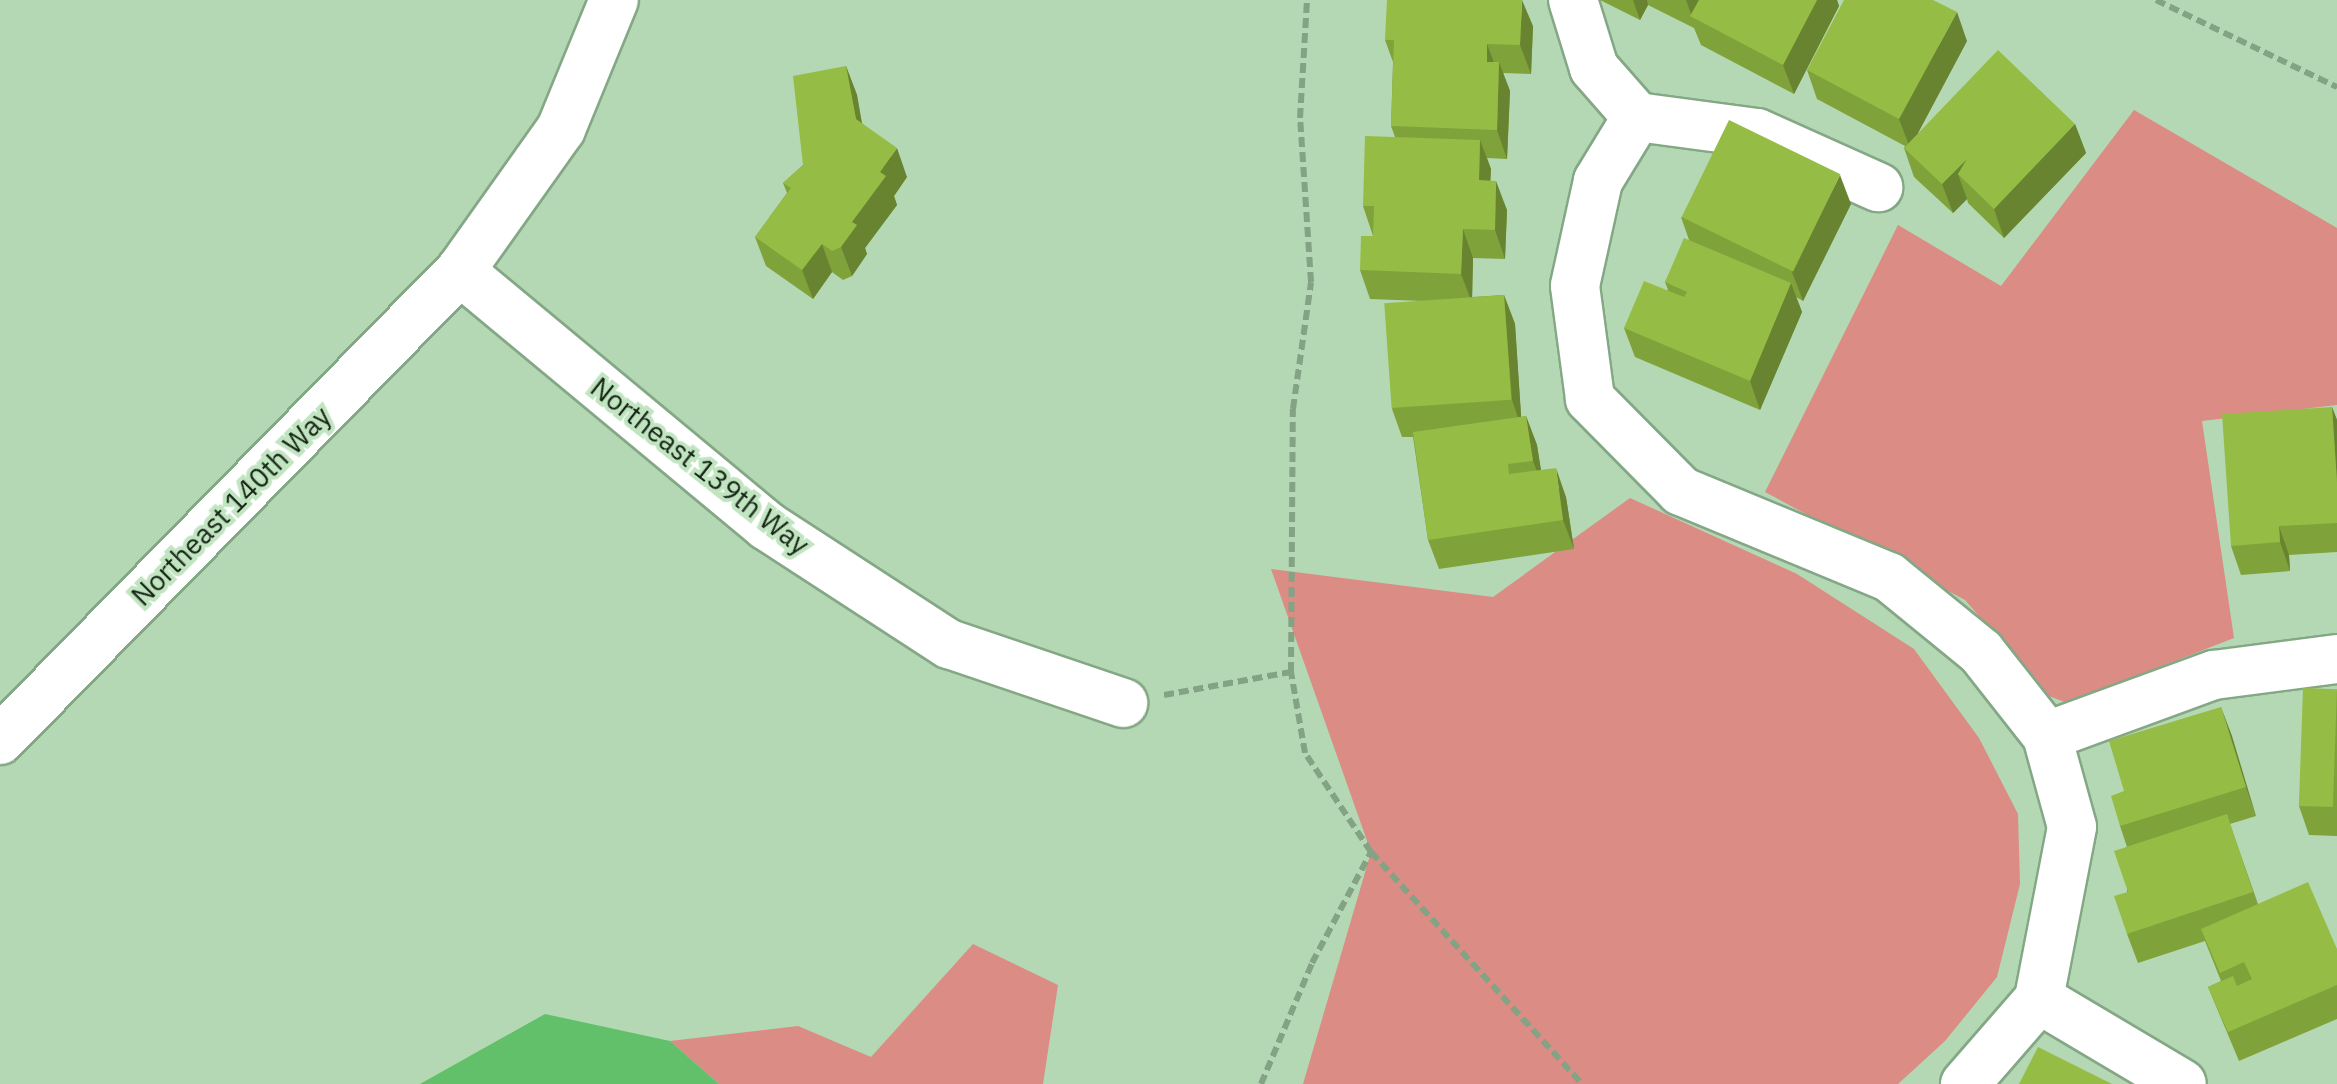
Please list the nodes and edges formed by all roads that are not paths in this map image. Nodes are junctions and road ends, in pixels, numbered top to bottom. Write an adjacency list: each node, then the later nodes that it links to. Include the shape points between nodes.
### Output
1 (614, 0): 5 (street, Northeast 140th Way, via 561,129)
2 (1573, 0): 3 (street, via 1594,68)
3 (1637, 117): 4 (street, via 1757,133); 8 (street, via 1598,181 1574,286 1590,400 1681,491 1889,577 1981,652)
4 (1878, 187)
5 (460, 271): 7 (street, Northeast 139th Way, via 767,526 949,644); 9 (street, Northeast 140th Way)
6 (2337, 659): 8 (street, via 2214,675)
7 (1123, 703)
8 (2047, 736): 10 (street, via 2072,827)
9 (0, 740)
10 (2039, 1000): 11 (street); 12 (street)
11 (1965, 1084)
12 (2182, 1084)

